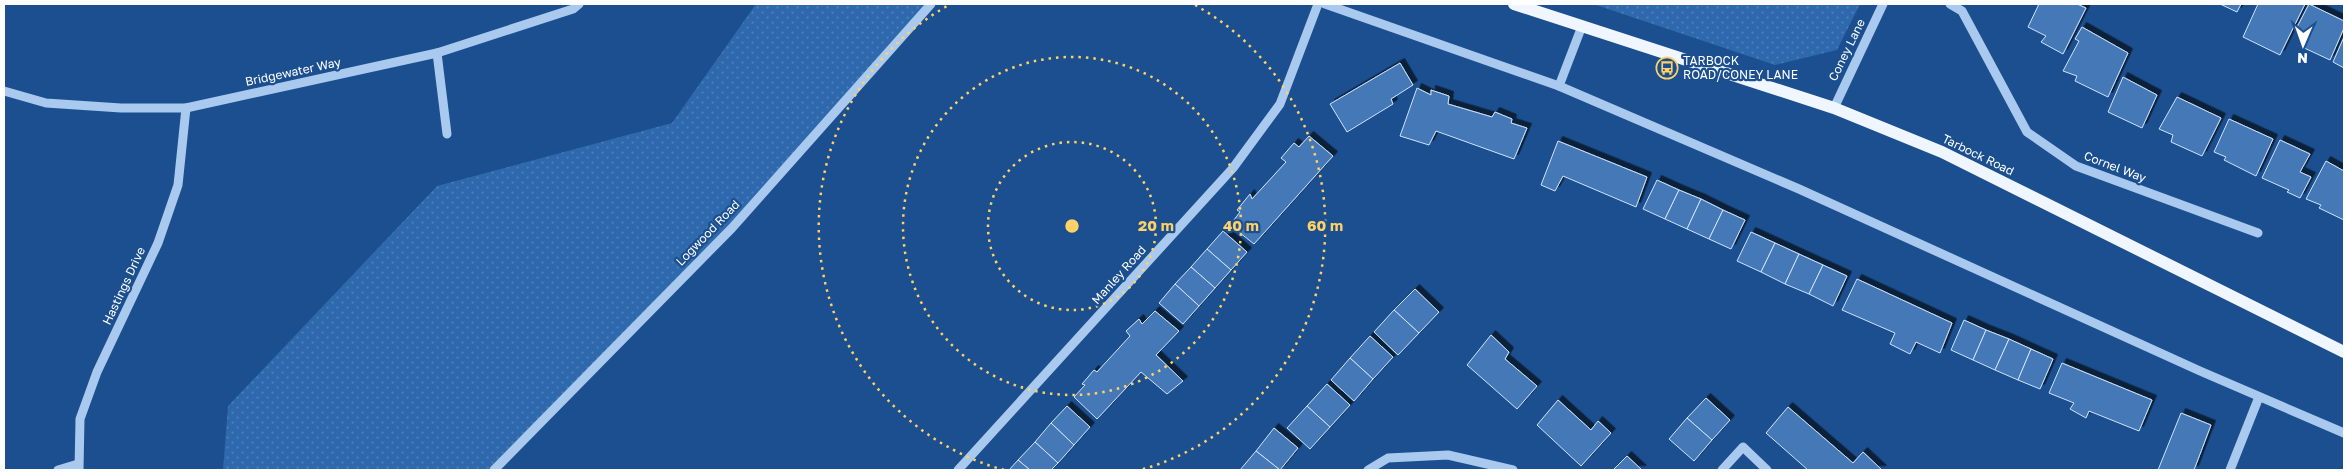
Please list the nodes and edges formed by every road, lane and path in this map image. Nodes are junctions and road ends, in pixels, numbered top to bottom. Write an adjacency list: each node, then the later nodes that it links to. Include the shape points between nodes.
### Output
1 (579, 4): 9 (street, Bridgewater Way, via 573,9)
2 (931, 4): 21 (street, Logwood Road, via 732,228)
3 (1318, 4): 22 (street, Manley Road, via 1280,104 1233,168)
4 (1324, 4): 10 (street)
5 (1514, 4): 8 (main road, Tarbock Road)
6 (1884, 4): 13 (street, Coney Lane)
7 (1950, 4): 15 (street, Cornel Way, via 1962,11 2027,132 2076,166)
8 (1582, 26): 10 (street); 13 (main road, Tarbock Road)
9 (437, 53): 12 (street, Bridgewater Way); 14 (street)
10 (1560, 86): 17 (street, via 1799,189)
11 (4, 90): 12 (street, Bridgewater Way, via 46,103)
12 (186, 108): 19 (street, Hastings Drive, via 178,185 158,243 98,372 80,419)
13 (1834, 108): 16 (main road, Tarbock Road, via 1942,152)
14 (447, 134)
15 (2258, 233)
16 (2344, 352)
17 (2259, 397): 18 (street); 27 (street)
18 (2344, 433)
19 (79, 467): 20 (street)
20 (58, 470)
21 (494, 470)
22 (958, 470)
23 (1368, 470): 24 (street, via 1388,458 1448,455)
24 (1513, 470)
25 (1722, 470): 26 (street, via 1743,447)
26 (1766, 470)
27 (2230, 470)

